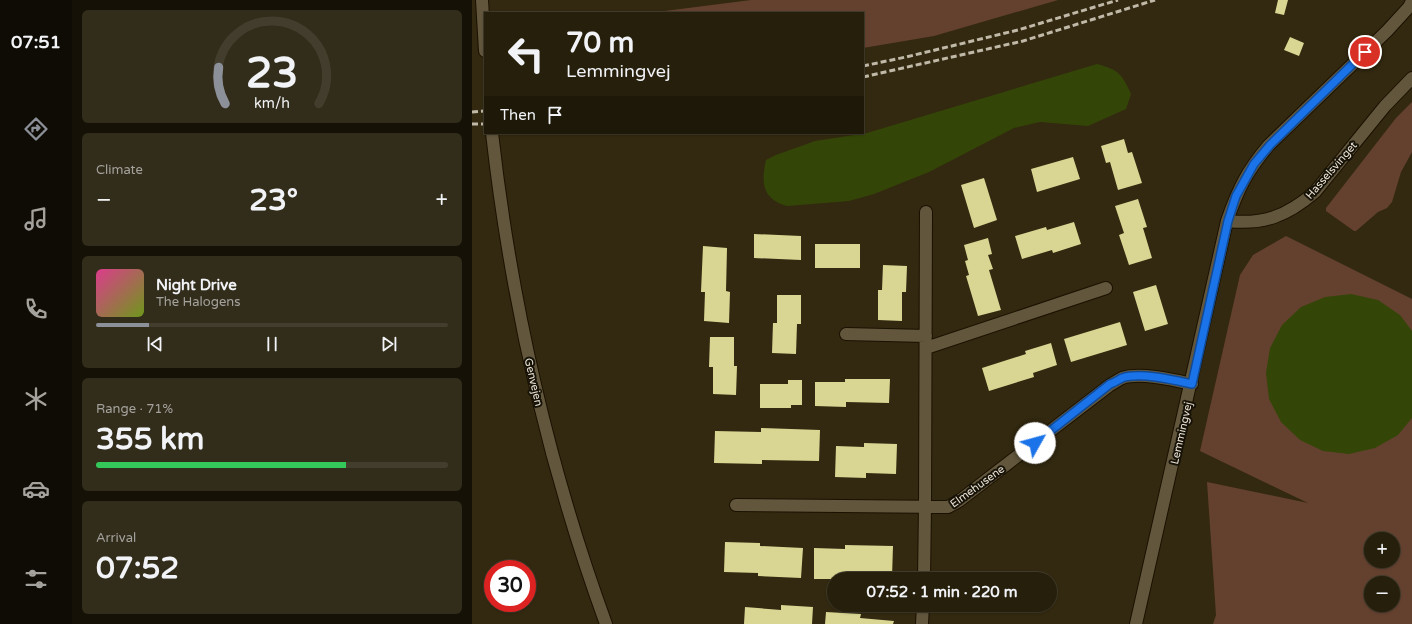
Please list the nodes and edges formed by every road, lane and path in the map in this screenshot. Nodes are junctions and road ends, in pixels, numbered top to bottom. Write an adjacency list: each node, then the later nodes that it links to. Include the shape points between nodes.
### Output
1 (482, 0): 3 (street)
2 (1412, 1): 7 (street, Lemmingvej, via 1387,31 1270,145 1254,164 1236,196)
3 (484, 34)
4 (1412, 78): 7 (street, Hasselsvinget, via 1385,106 1306,200 1270,219 1258,222)
5 (492, 134): 16 (street, Genvejen, via 510,264 536,393 572,522)
6 (926, 212): 10 (street)
7 (1228, 221): 11 (street, Lemmingvej)
8 (1106, 288): 10 (street)
9 (846, 334): 10 (street)
10 (926, 342): 13 (street)
11 (1192, 384): 13 (street, Elmehusene, via 1168,378 1122,378 1110,384 959,501 948,507); 18 (street, Lemmingvej)
12 (736, 505): 13 (street, Elmehusene)
13 (926, 507): 14 (street)
14 (924, 572)
15 (923, 612): 17 (street)
16 (606, 624)
17 (922, 624)
18 (1136, 624)

